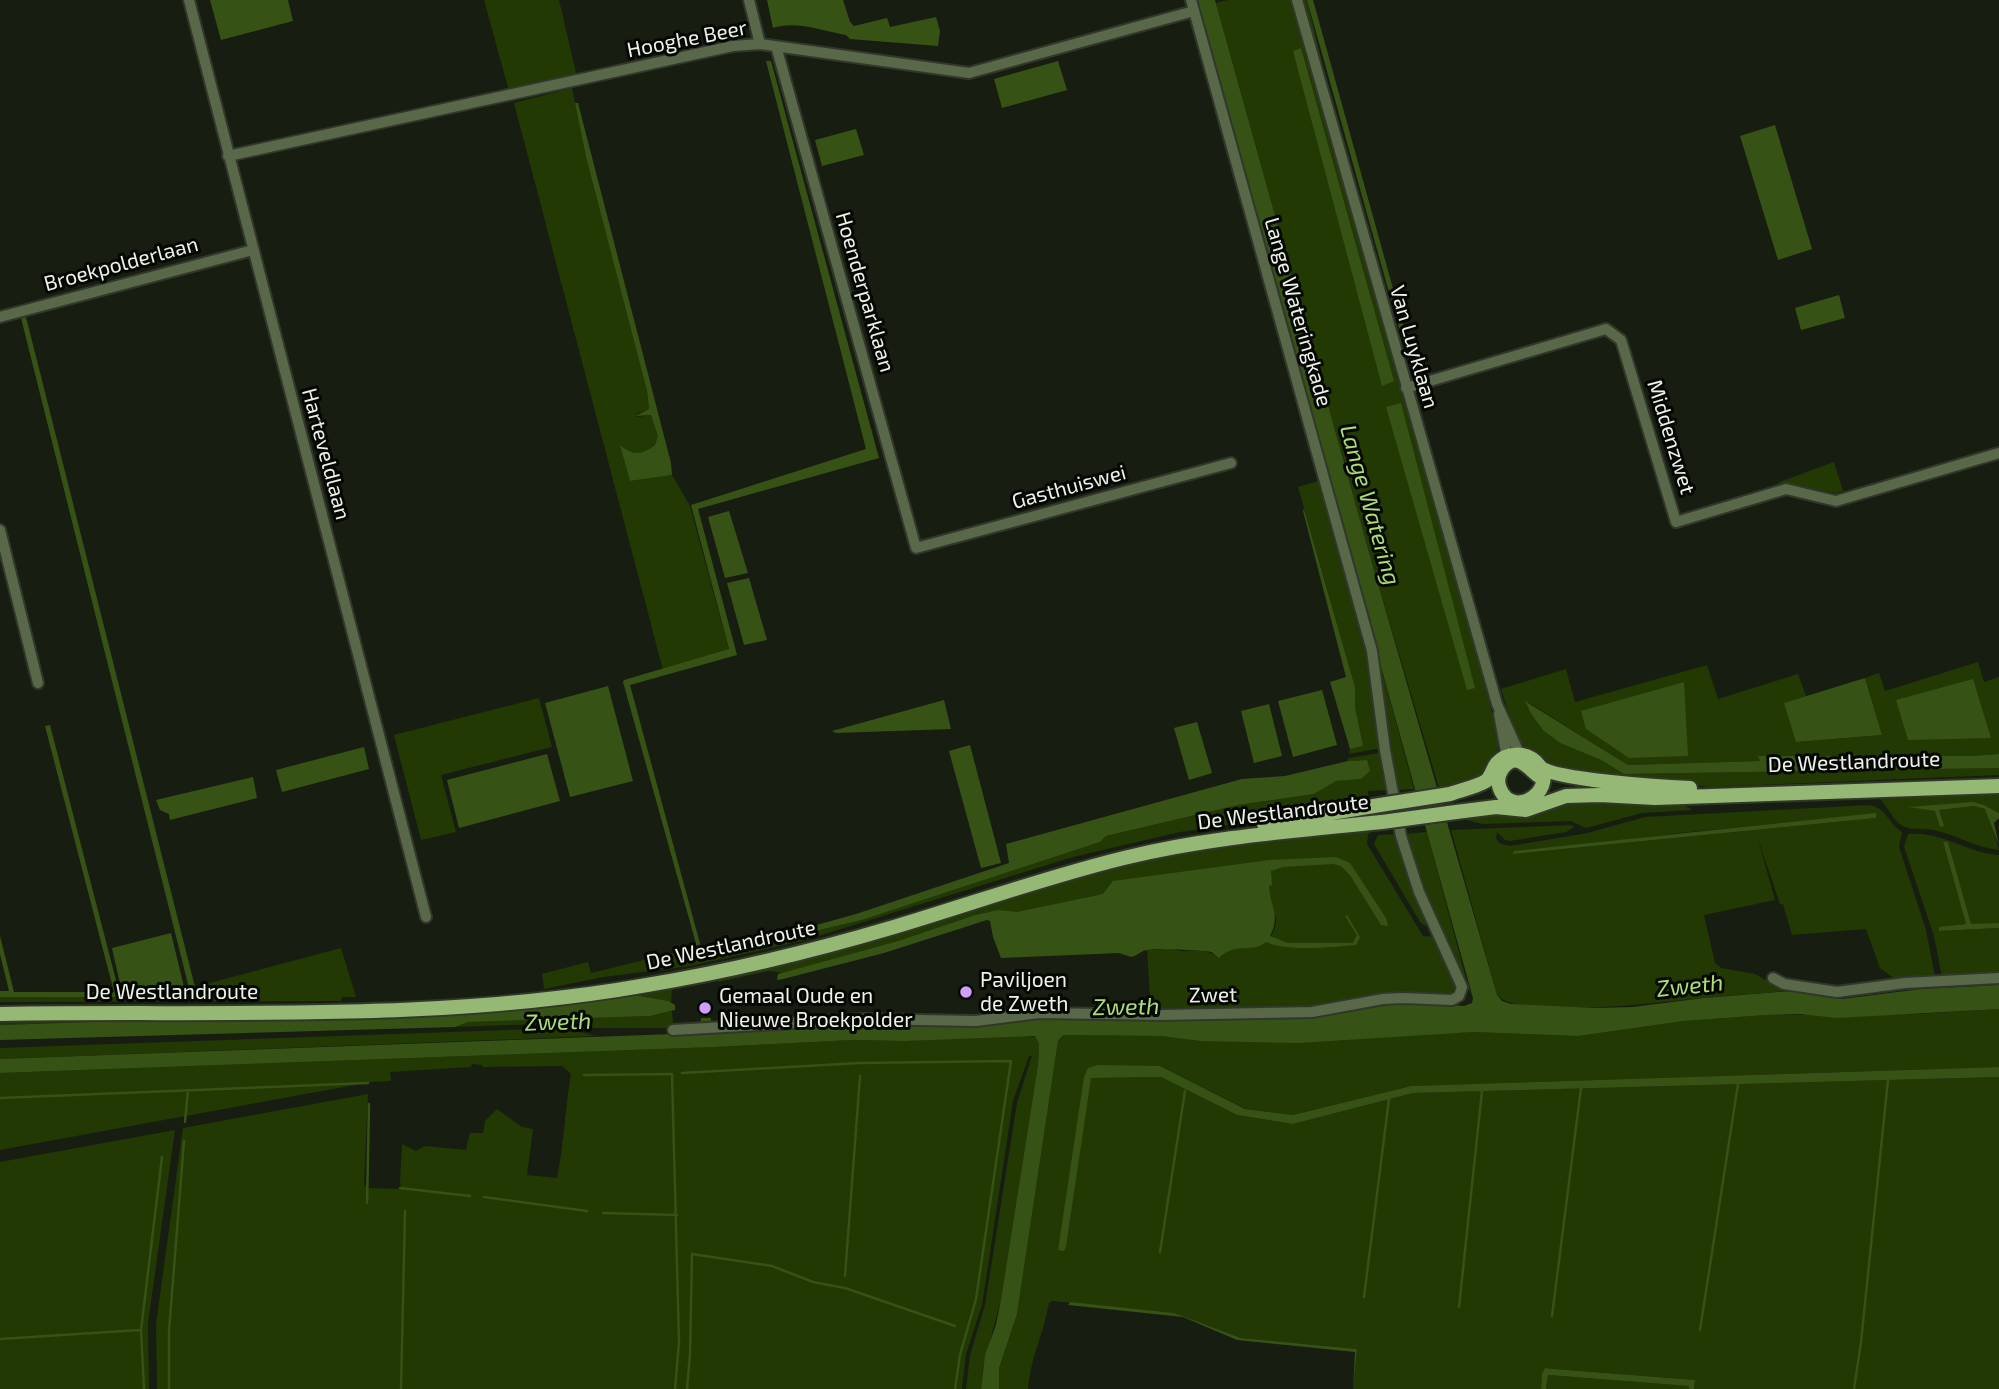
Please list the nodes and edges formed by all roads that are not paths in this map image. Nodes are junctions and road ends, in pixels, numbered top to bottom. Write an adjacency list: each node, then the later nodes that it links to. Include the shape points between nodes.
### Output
1 (189, 0): 7 (street, Harteveldlaan)
2 (749, 0): 5 (street)
3 (1297, 0): 10 (street, Van Luyklaan)
4 (1193, 6): 6 (street, Hooghe Beer, via 969,73); 27 (street, Lange Wateringkade, via 1372,651 1401,836 1419,892 1459,977)
5 (760, 44): 6 (street, Hooghe Beer); 7 (street, Hooghe Beer, via 733,46)
6 (776, 46): 14 (street, Hoenderparklaan)
7 (229, 156): 8 (street, Harteveldlaan)
8 (253, 250): 9 (street, Broekpolderlaan); 24 (street, Harteveldlaan)
9 (0, 317)
10 (1406, 388): 11 (street, Middenzwet, via 1606,329 1621,340 1676,522 1786,489 1836,501); 16 (street, Van Luyklaan)
11 (1999, 453)
12 (1231, 463): 14 (street, Gasthuiswei)
13 (0, 530): 15 (street)
14 (916, 548)
15 (38, 683)
16 (1511, 759): 17 (main road, via 1498,763); 19 (main road, via 1524,763)
17 (1494, 777): 21 (main road); 28 (main road, De Westlandroute, bridge, via 1450,794 1122,850 783,950 591,986 390,1004)
18 (1999, 778): 19 (main road, De Westlandroute, via 1695,788)
19 (1541, 779): 21 (main road, via 1531,800 1520,803); 22 (main road, De Westlandroute, via 1554,788)
20 (1999, 786): 22 (main road, De Westlandroute, via 1656,798)
21 (1504, 795): 23 (main road, De Westlandroute)
22 (1600, 795): 23 (main road, De Westlandroute, via 1566,796 1526,810 1496,807)
23 (1455, 812): 29 (main road, De Westlandroute, bridge, via 1242,836 1150,852 787,956 592,994 391,1012)
24 (426, 917)
25 (1773, 978): 26 (street, via 1784,984 1838,992)
26 (1999, 978)
27 (1459, 996): 30 (street, Zwet, via 1452,1000 1383,999 1312,1012 1039,1013 976,1021 863,1019)
28 (0, 1006)
29 (0, 1014)
30 (673, 1030)

